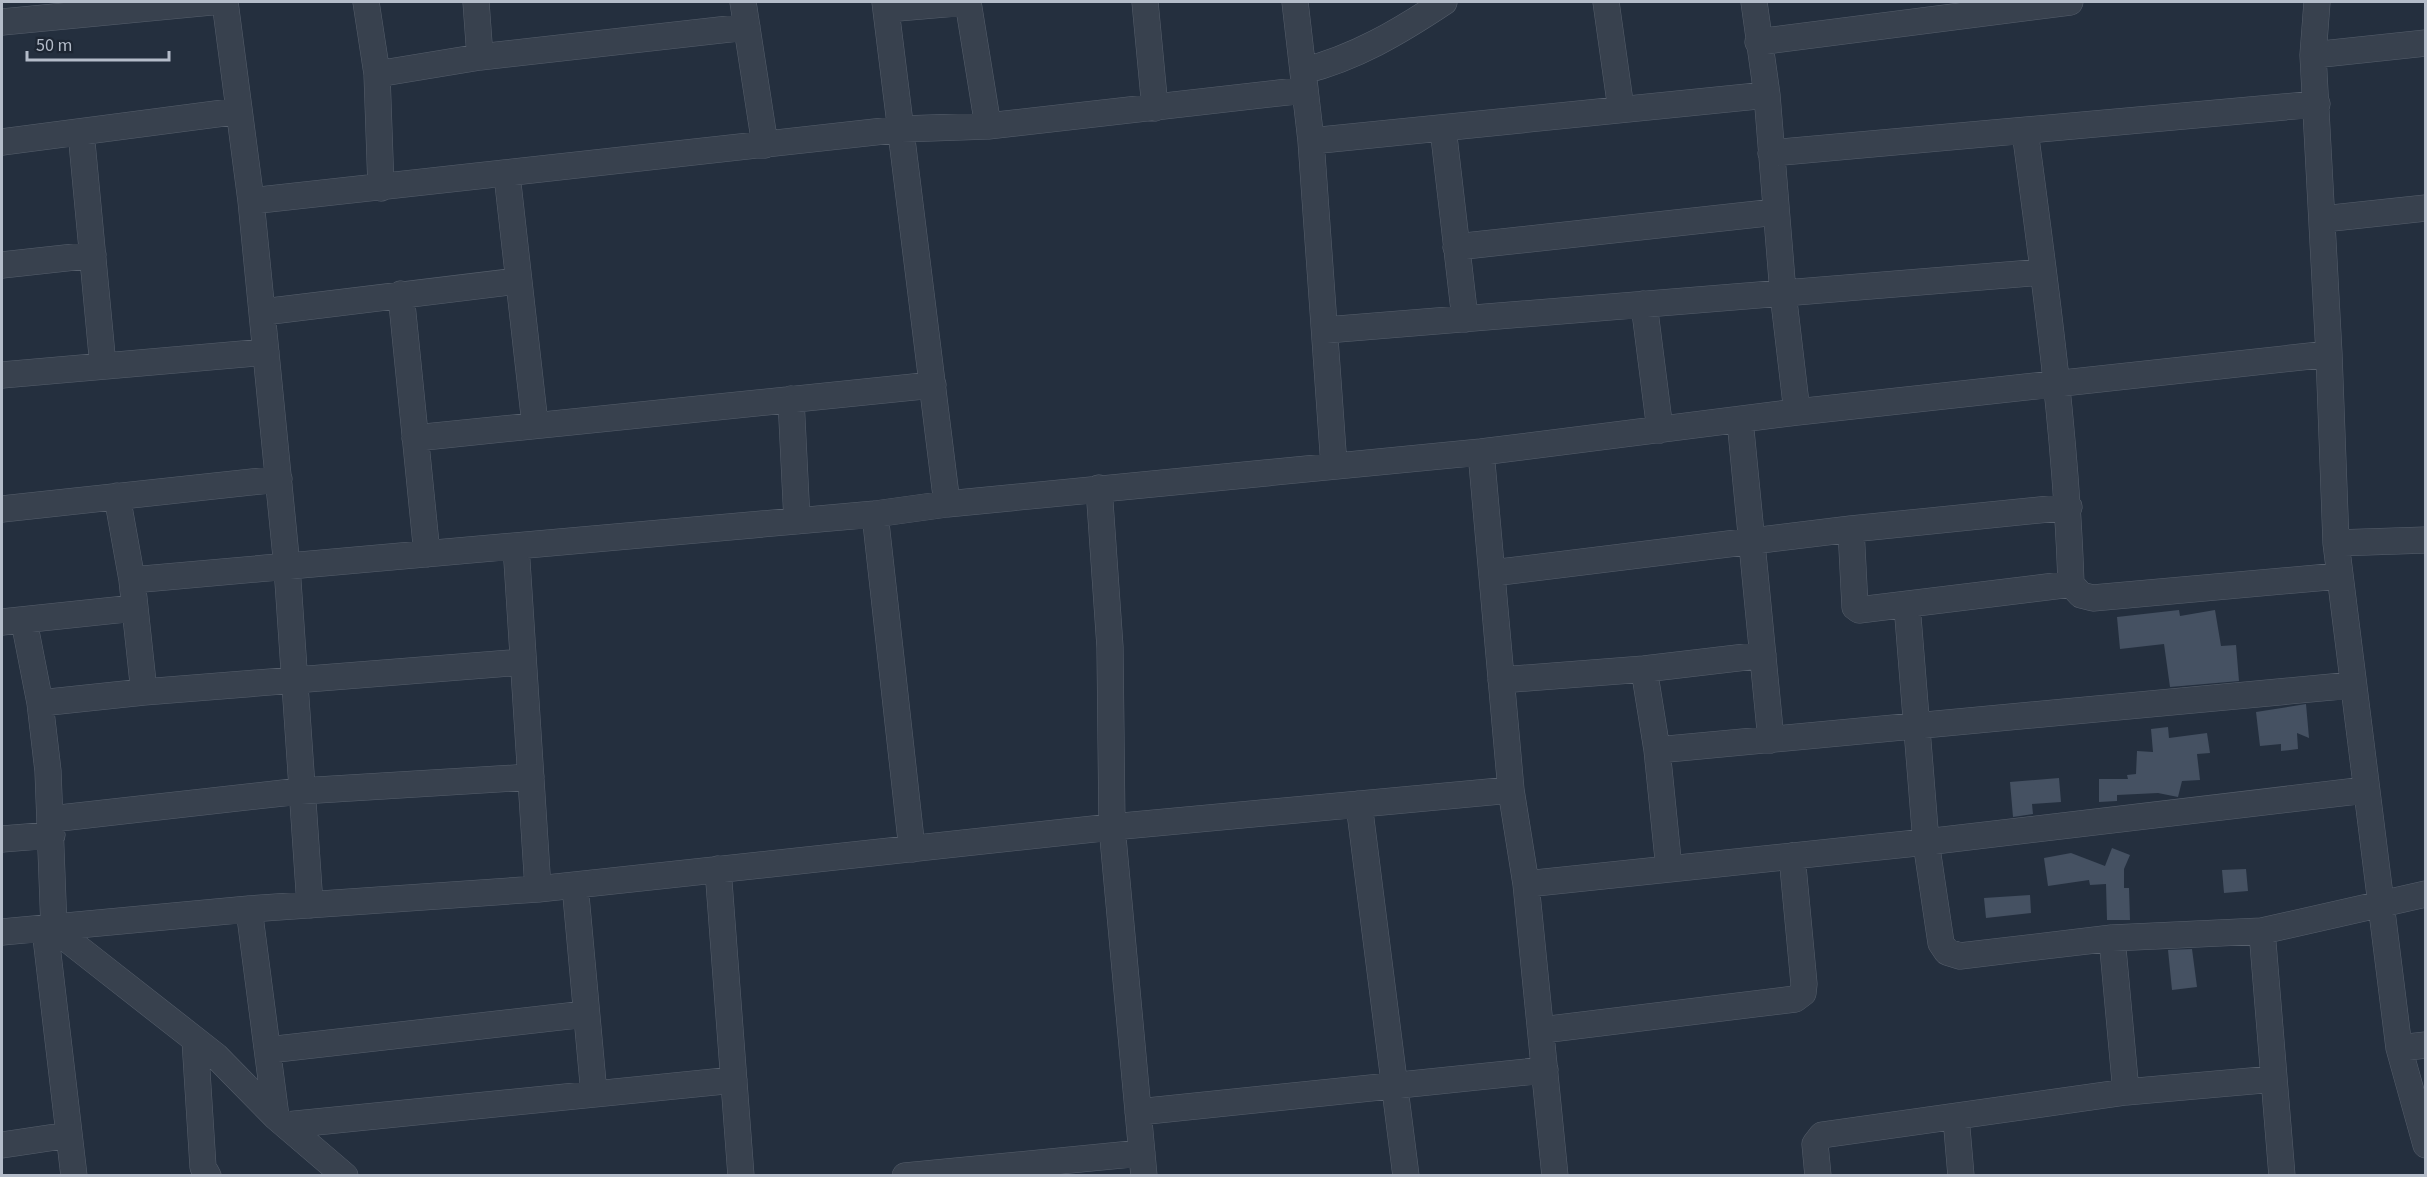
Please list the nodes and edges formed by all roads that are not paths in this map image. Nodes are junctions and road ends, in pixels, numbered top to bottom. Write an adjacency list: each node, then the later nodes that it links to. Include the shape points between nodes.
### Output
1 (211, 2): 15 (street)
2 (225, 2): 27 (street)
3 (366, 2): 21 (street)
4 (476, 2): 20 (street)
5 (744, 2): 16 (street)
6 (968, 2): 14 (street); 28 (street)
7 (1145, 2): 25 (street)
8 (1295, 2): 22 (street)
9 (1444, 2): 22 (street, via 1374,45 1326,65)
10 (1606, 2): 26 (street)
11 (1754, 2): 17 (street)
12 (2070, 2): 17 (street)
13 (2317, 2): 19 (street)
14 (886, 5): 30 (street)
15 (2, 22)
16 (747, 27): 20 (street); 35 (street)
17 (1758, 42): 23 (street)
18 (2426, 43): 19 (street)
19 (2313, 55): 24 (street)
20 (480, 57): 21 (street)
21 (377, 74): 38 (street)
22 (1304, 80): 25 (street); 33 (street)
23 (1767, 95): 26 (street); 36 (street)
24 (2317, 105): 31 (street); 42 (street)
25 (1155, 108): 28 (street)
26 (1621, 109): 29 (street)
27 (239, 111): 32 (street); 39 (street)
28 (988, 126): 30 (street)
29 (1443, 128): 33 (street); 43 (street)
30 (902, 129): 35 (street); 59 (street)
31 (2025, 131): 36 (street); 46 (street)
32 (81, 132): 34 (street); 44 (street)
33 (1311, 141): 53 (street)
34 (2, 142)
35 (765, 145): 37 (street)
36 (1771, 153): 41 (street)
37 (507, 175): 38 (street); 47 (street)
38 (381, 188): 39 (street)
39 (251, 201): 51 (street)
40 (2426, 208): 42 (street)
41 (1776, 213): 43 (street); 48 (street)
42 (2323, 219): 55 (street)
43 (1456, 247): 52 (street)
44 (93, 255): 45 (street); 56 (street)
45 (2, 265)
46 (2043, 272): 48 (street); 58 (street)
47 (518, 281): 49 (street); 63 (street)
48 (1783, 293): 50 (street); 61 (street)
49 (401, 294): 51 (street); 65 (street)
50 (1644, 304): 52 (street); 64 (street)
51 (262, 312): 54 (street)
52 (1465, 319): 53 (street)
53 (1326, 330): 67 (street)
54 (266, 352): 56 (street); 68 (street)
55 (2329, 354): 58 (street); 79 (street)
56 (103, 366): 57 (street)
57 (2, 375)
58 (2058, 384): 61 (street); 72 (street)
59 (933, 385): 60 (street); 71 (street)
60 (791, 399): 63 (street); 75 (street)
61 (1797, 412): 62 (street)
62 (1740, 420): 64 (street); 78 (street)
63 (535, 424): 65 (street)
64 (1660, 430): 66 (street)
65 (415, 438): 81 (street)
66 (1481, 452): 67 (street); 83 (street)
67 (1334, 466): 69 (street)
68 (279, 479): 70 (street); 82 (street)
69 (1099, 489): 71 (street); 107 (street, via 1110,647)
70 (117, 496): 73 (street); 85 (street)
71 (947, 504): 74 (street)
72 (2069, 507): 76 (street); 86 (street)
73 (2, 509)
74 (875, 514): 75 (street); 110 (street)
75 (798, 521): 80 (street)
76 (1851, 529): 78 (street); 87 (street, via 1855,607 1866,611)
77 (2426, 540): 79 (street)
78 (1752, 541): 83 (street); 90 (street)
79 (2336, 543): 84 (street)
80 (516, 546): 81 (street); 91 (street)
81 (427, 554): 82 (street)
82 (288, 567): 85 (street); 94 (street)
83 (1492, 573): 93 (street)
84 (2339, 576): 86 (street, via 2093,598 2081,595); 95 (street)
85 (132, 580): 88 (street)
86 (2071, 584): 87 (street)
87 (1907, 605): 98 (street)
88 (135, 608): 89 (street); 96 (street)
89 (13, 621): 97 (street)
90 (1763, 655): 92 (street); 99 (street)
91 (523, 662): 94 (street); 101 (street)
92 (1644, 669): 93 (street); 100 (street)
93 (1501, 680): 102 (street)
94 (295, 681): 96 (street); 104 (street)
95 (2353, 685): 98 (street); 103 (street)
96 (144, 692): 97 (street)
97 (40, 703): 106 (street)
98 (1917, 728): 99 (street); 109 (street)
99 (1771, 740): 100 (street)
100 (1657, 750): 113 (street)
101 (531, 777): 104 (street); 116 (street)
102 (1511, 790): 105 (street); 114 (street)
103 (2366, 790): 109 (street); 118 (street)
104 (301, 791): 106 (street); 119 (street)
105 (1359, 804): 107 (street); 134 (street)
106 (51, 827): 108 (street); 121 (street)
107 (1112, 827): 110 (street); 137 (street)
108 (2, 839)
109 (1926, 842): 111 (street); 124 (street, via 1941,944 1947,951 1960,956)
110 (912, 849): 112 (street)
111 (1792, 856): 113 (street); 126 (street, via 1804,984 1803,993 1795,999)
112 (718, 869): 115 (street); 132 (street)
113 (1669, 869): 114 (street)
114 (1526, 884): 126 (street)
115 (575, 885): 116 (street); 125 (street)
116 (538, 889): 119 (street)
117 (2426, 894): 118 (street)
118 (2380, 902): 122 (street); 129 (street)
119 (310, 905): 120 (street)
120 (249, 909): 121 (street); 130 (street)
121 (50, 929): 123 (street); 127 (street); 140 (street)
122 (2262, 931): 124 (street); 133 (street)
123 (2, 932)
124 (2112, 938): 135 (street)
125 (586, 1014): 130 (street); 136 (street)
126 (1542, 1030): 131 (street)
127 (195, 1040): 139 (street); 146 (street, via 203,1167)
128 (2426, 1045): 129 (street)
129 (2399, 1048): 142 (street)
130 (268, 1050): 139 (street)
131 (1545, 1070): 134 (street); 151 (street)
132 (734, 1080): 136 (street); 148 (street)
133 (2274, 1080): 135 (street); 154 (street)
134 (1396, 1085): 137 (street); 150 (street)
135 (2126, 1092): 138 (street)
136 (594, 1094): 139 (street)
137 (1138, 1112): 143 (street)
138 (1956, 1118): 152 (street, via 1822,1135 1815,1144); 153 (street)
139 (281, 1121): 147 (street)
140 (69, 1135): 141 (street); 145 (street)
141 (2, 1144)
142 (2426, 1145)
143 (1143, 1164): 144 (street)
144 (1005, 1171): 149 (street)
145 (74, 1176)
146 (208, 1176)
147 (345, 1176)
148 (741, 1176)
149 (905, 1176)
150 (1406, 1176)
151 (1555, 1176)
152 (1818, 1176)
153 (1962, 1176)
154 (2282, 1176)

